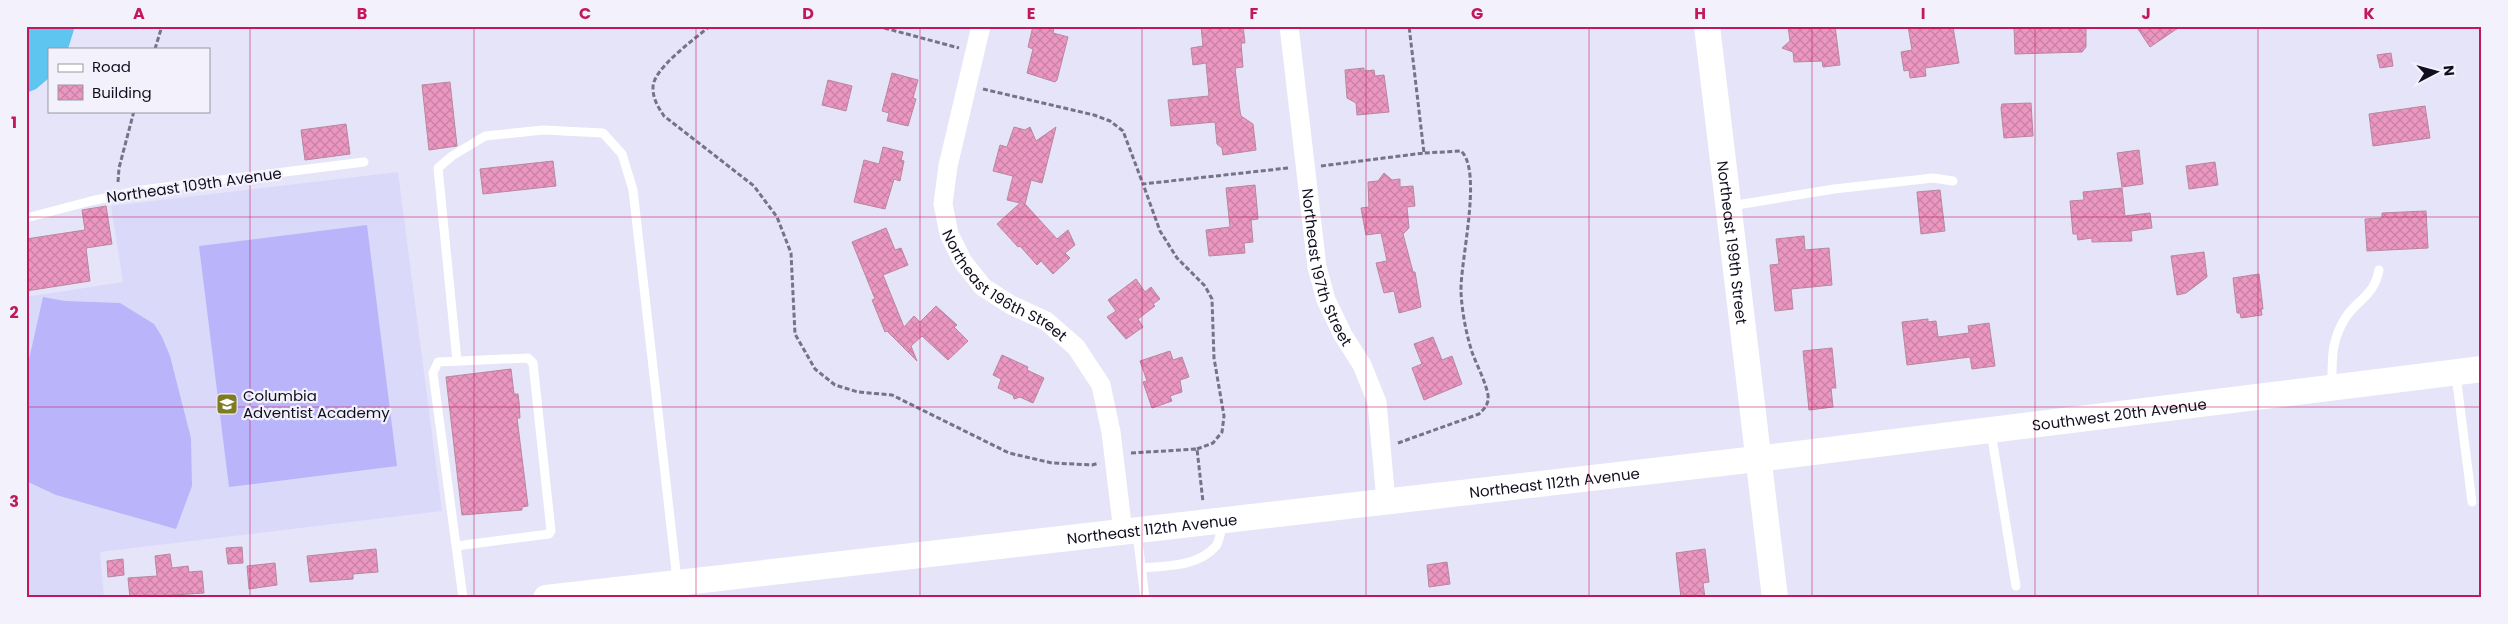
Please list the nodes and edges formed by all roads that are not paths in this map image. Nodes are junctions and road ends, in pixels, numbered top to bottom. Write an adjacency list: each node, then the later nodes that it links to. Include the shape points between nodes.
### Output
1 (982, 26): 18 (street, Northeast 196th Street, via 948,166 943,204 949,234 963,262 984,287 1011,305 1046,321 1076,347 1101,385)
2 (1289, 26): 15 (street, Northeast 197th Street, via 1317,268 1326,300 1362,365 1377,402)
3 (1707, 26): 6 (street, Northeast 199th Street)
4 (364, 162): 7 (lane, Northeast 109th Avenue, via 118,195)
5 (1953, 181): 6 (lane, via 1933,178 1834,189)
6 (1728, 207): 14 (street, Northeast 199th Street)
7 (26, 218)
8 (2379, 270): 12 (lane, via 2378,278 2365,299 2347,316 2333,344)
9 (457, 361): 19 (lane, via 438,362 433,372); 19 (lane, via 531,360 551,531 549,534); 22 (lane, via 438,168 486,136 543,130 603,133 622,154 633,190)
10 (2482, 369): 11 (street, Southwest 20th Avenue)
11 (2455, 372): 12 (street, Southwest 20th Avenue); 16 (lane)
12 (2332, 387): 13 (street, Southwest 20th Avenue)
13 (1990, 430): 14 (street, Southwest 20th Avenue); 21 (lane)
14 (1757, 459): 15 (street, Northeast 112th Avenue); 26 (street, Northeast 199th Street)
15 (1386, 501): 17 (street, Northeast 112th Avenue)
16 (2472, 502)
17 (1215, 521): 18 (street, Northeast 112th Avenue); 20 (lane, via 1217,545 1206,554 1185,564)
18 (1130, 531): 20 (lane); 22 (street, Northeast 112th Avenue)
19 (456, 546): 23 (lane)
20 (1141, 568): 25 (lane)
21 (2016, 586)
22 (682, 587): 24 (street, Northeast 112th Avenue)
23 (463, 598)
24 (546, 598)
25 (1144, 598)
26 (1775, 598)

